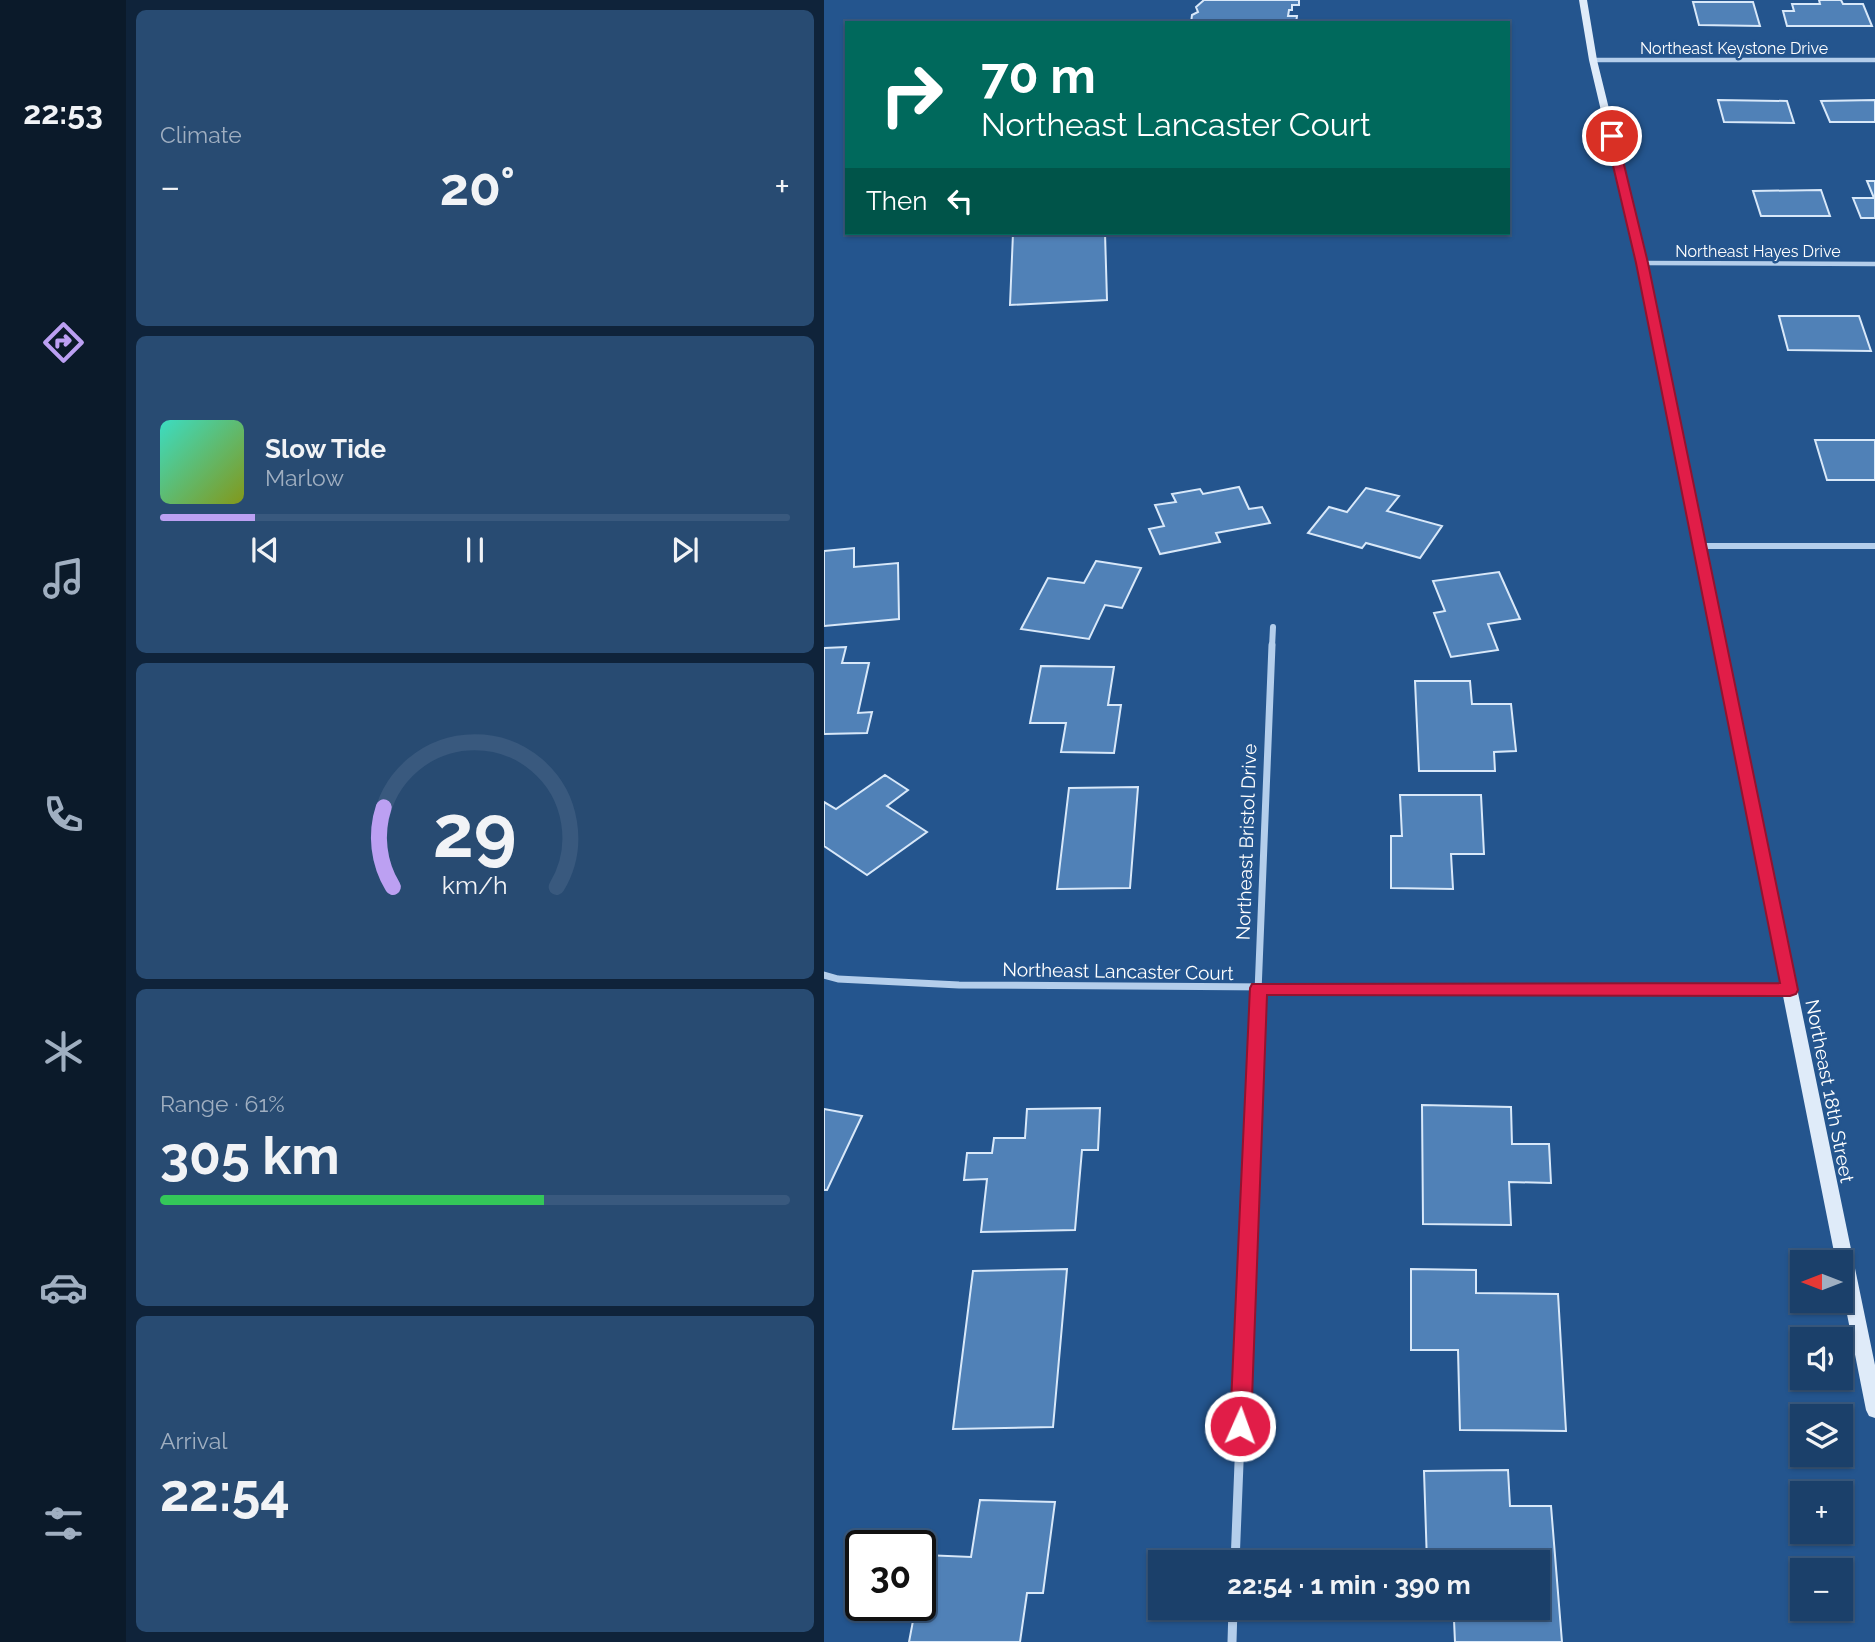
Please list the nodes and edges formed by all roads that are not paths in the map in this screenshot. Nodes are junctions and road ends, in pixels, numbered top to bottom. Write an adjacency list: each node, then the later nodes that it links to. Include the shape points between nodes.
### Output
1 (1583, 0): 2 (main road, Northeast 18th Street)
2 (1593, 60): 3 (street, Northeast Keystone Drive); 4 (main road, Northeast 18th Street)
3 (1875, 60)
4 (1642, 263): 5 (street, Northeast Hayes Drive); 6 (main road, Northeast 18th Street)
5 (1875, 264)
6 (1700, 546): 7 (street); 11 (main road, Northeast 18th Street)
7 (1875, 546)
8 (1273, 627): 10 (street, Northeast Bristol Drive)
9 (824, 975): 10 (street, Northeast Lancaster Court, via 959,985)
10 (1258, 988): 11 (street, Northeast Lancaster Court); 13 (street, Northeast Bristol Drive)
11 (1790, 990): 12 (main road, Northeast 18th Street)
12 (1875, 1410)
13 (1236, 1550)
14 (1233, 1620): 15 (street)
15 (1232, 1642)

